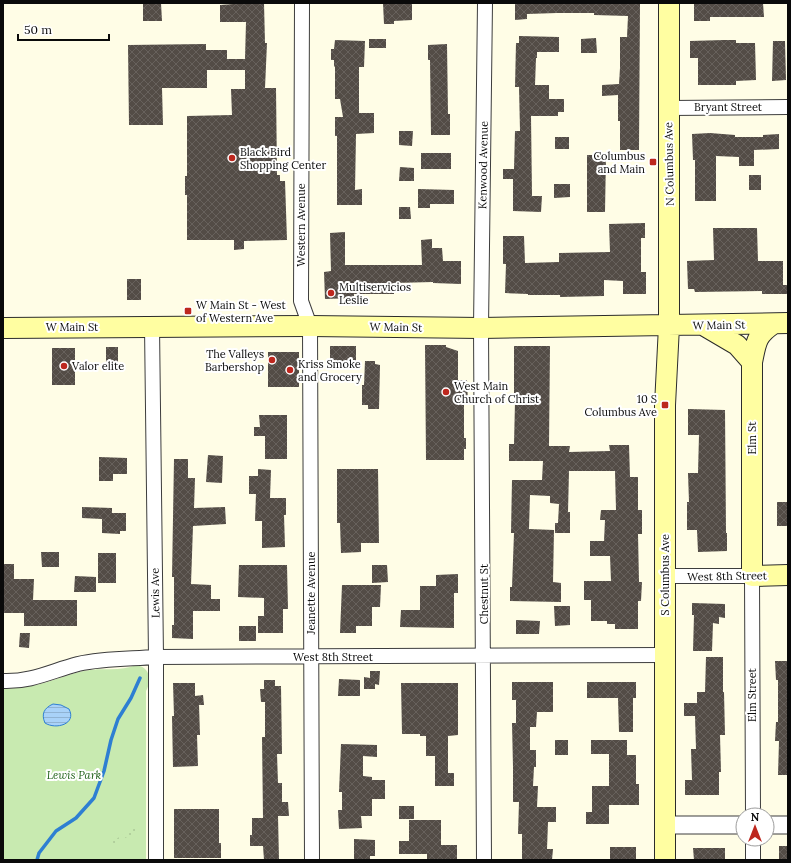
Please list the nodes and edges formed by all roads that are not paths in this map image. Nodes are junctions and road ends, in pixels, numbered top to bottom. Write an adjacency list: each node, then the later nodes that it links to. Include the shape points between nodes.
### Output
1 (302, 3): 9 (street, Western Avenue, via 301,301)
2 (485, 3): 12 (street, Kenwood Avenue)
3 (669, 3): 5 (main road, N Columbus Ave)
4 (788, 107): 5 (street, Bryant Street)
5 (669, 108): 10 (main road, N Columbus Ave)
6 (780, 323): 7 (main road, W Main St); 13 (main road, Elm St, via 763,330 757,339)
7 (702, 325): 10 (main road, W Main St); 13 (main road, via 737,345)
8 (152, 326): 9 (main road, W Main St); 11 (main road, W Main St); 18 (street, Lewis Ave)
9 (310, 326): 12 (main road, W Main St); 19 (street, Jeanette Avenue)
10 (669, 326): 12 (main road, W Main St); 15 (main road, S Columbus Ave)
11 (3, 328)
12 (481, 328): 20 (street, Chestnut St)
13 (752, 362): 16 (main road, Elm St)
14 (788, 575): 16 (main road, West 8th Street)
15 (665, 576): 16 (street, West 8th Street); 17 (main road, S Columbus Ave)
16 (752, 576): 22 (street, Elm Street)
17 (665, 655): 20 (street, West 8th Street); 23 (main road, S Columbus Ave)
18 (156, 657): 19 (street, West 8th Street); 21 (street, West 8th Street, via 99,660 26,680); 28 (street, Lewis Ave)
19 (312, 657): 20 (street, West 8th Street); 29 (street, Jeanette Avenue)
20 (484, 657): 30 (street, Chestnut St)
21 (3, 681)
22 (753, 807)
23 (666, 825): 24 (street); 31 (main road, S Columbus Ave)
24 (735, 825)
25 (775, 825): 26 (street)
26 (788, 825)
27 (753, 847): 32 (street)
28 (156, 860)
29 (312, 860)
30 (484, 860)
31 (666, 860)
32 (753, 860)

